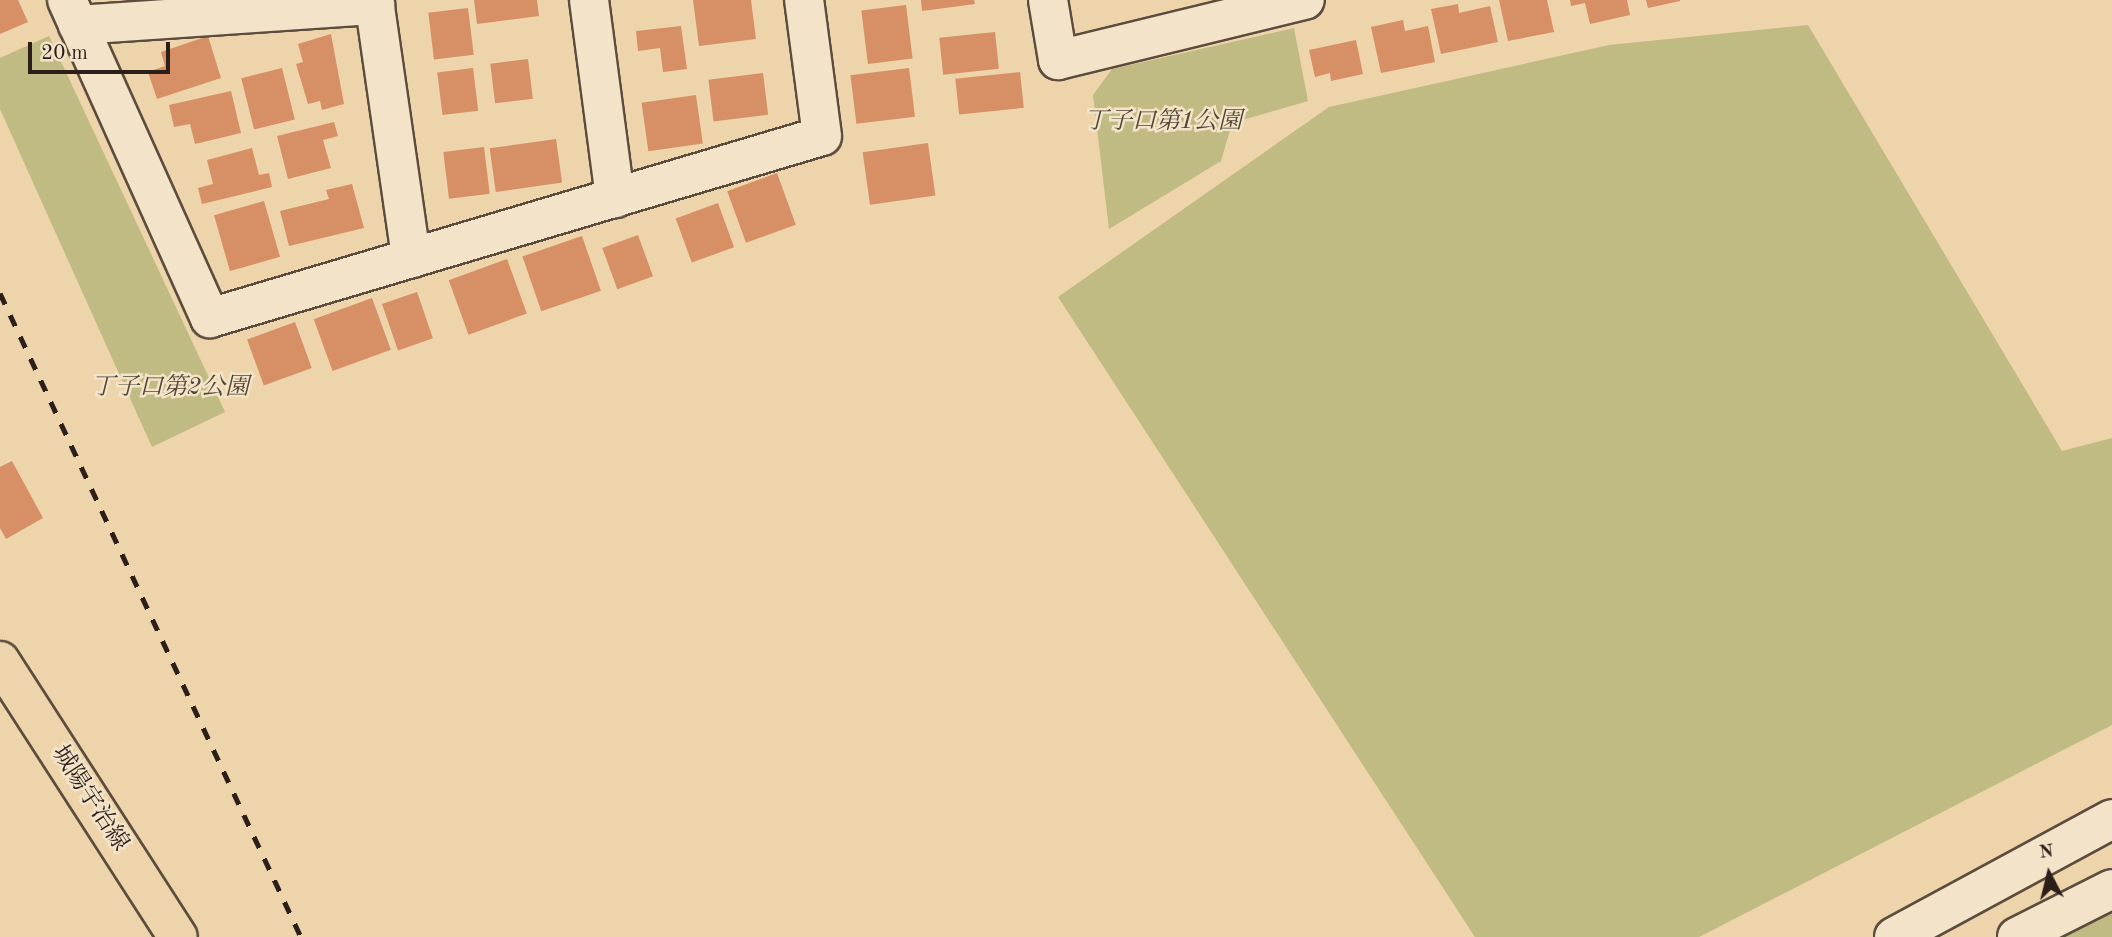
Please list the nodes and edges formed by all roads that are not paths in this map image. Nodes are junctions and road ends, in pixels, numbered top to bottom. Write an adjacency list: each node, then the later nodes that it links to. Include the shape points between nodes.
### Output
1 (589, 0): 7 (street)
2 (804, 0): 7 (street, via 822,136)
3 (1048, 0): 4 (street, via 1058,60)
4 (1305, 0)
5 (375, 3): 6 (street); 8 (street)
6 (72, 13): 8 (street, via 210,318)
7 (615, 198): 8 (street)
8 (411, 258)
9 (0, 661): 12 (main road, 城陽宇治線)
10 (2112, 819): 13 (street)
11 (2112, 889): 14 (street)
12 (178, 937)
13 (1894, 937)
14 (2017, 937)

